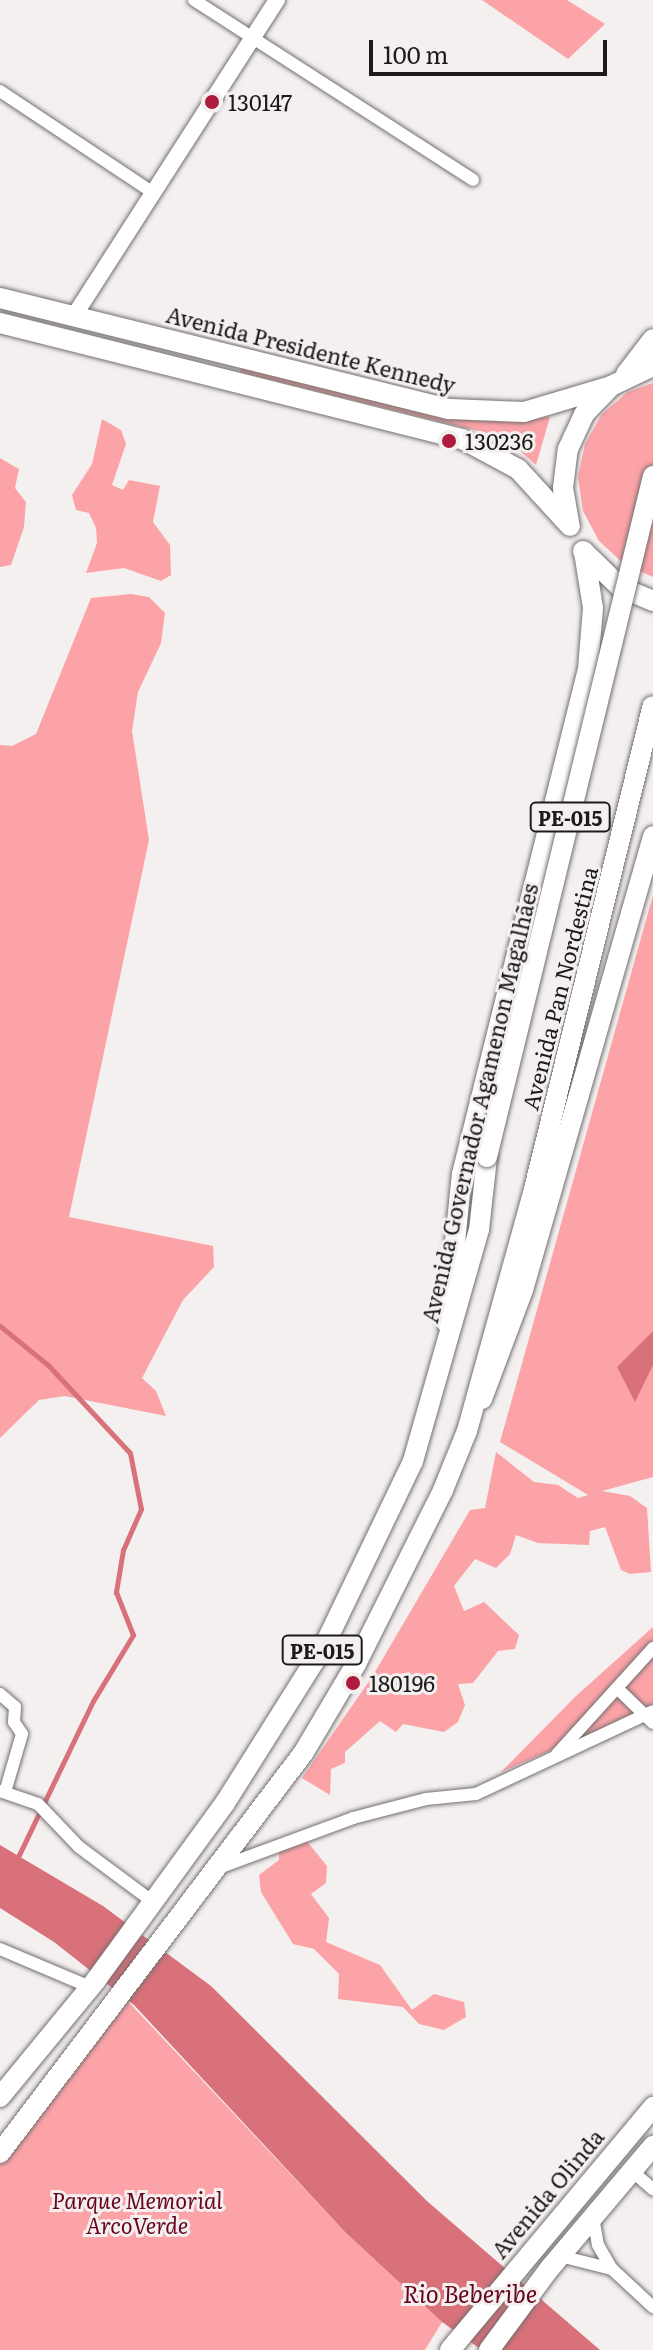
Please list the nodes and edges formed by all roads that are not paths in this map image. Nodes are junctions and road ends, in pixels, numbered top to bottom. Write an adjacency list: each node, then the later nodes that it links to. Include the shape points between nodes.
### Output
1 (194, 0): 3 (street)
2 (277, 0): 3 (street)
3 (254, 38): 5 (street); 6 (street)
4 (0, 91): 6 (street)
5 (473, 180)
6 (152, 192): 8 (street)
7 (0, 298): 8 (main road, Avenida Presidente Kennedy)
8 (74, 316): 12 (main road, Avenida Presidente Kennedy, via 450,409 524,412)
9 (0, 323): 14 (main road, via 462,439 518,469)
10 (653, 339): 12 (main road)
11 (653, 366): 12 (main road, Avenida Presidente Kennedy)
12 (617, 382): 14 (main road, via 584,414 568,449 563,488)
13 (653, 476): 19 (main road, Avenida Governador Agamenon Magalhães / PE-015, bridge, via 487,1157 479,1230)
14 (570, 526): 15 (main road)
15 (584, 552): 16 (main road, via 620,587); 19 (main road, Avenida Governador Agamenon Magalhães, via 593,608 588,669 462,1174)
16 (653, 601)
17 (653, 706): 20 (main road, Avenida Pan Nordestina / PE-015, via 534,1189)
18 (653, 836): 20 (main road, via 523,1290)
19 (443, 1367): 28 (main road, Avenida Governador Agamenon Magalhães / PE-015, via 413,1461 325,1644 256,1760)
20 (467, 1431): 27 (main road, PE-015, via 356,1664 304,1752)
21 (653, 1648): 22 (street)
22 (617, 1688): 24 (street); 25 (street)
23 (0, 1694): 26 (street, via 15,1707 14,1722 22,1734)
24 (651, 1716): 25 (street)
25 (552, 1759): 27 (street, via 476,1794 426,1799 353,1818)
26 (3, 1791): 28 (street, via 38,1804 79,1847)
27 (214, 1869): 34 (main road, PE-015)
28 (152, 1904): 30 (main road, Avenida Governador Agamenon Magalhães / PE-015)
29 (0, 1949): 30 (street)
30 (93, 1984): 31 (main road, Avenida Governador Agamenon Magalhães / PE-015)
31 (0, 2097)
32 (653, 2107): 41 (main road, Avenida Olinda)
33 (653, 2146): 35 (main road)
34 (0, 2153)
35 (632, 2171): 36 (street); 37 (main road)
36 (653, 2189)
37 (593, 2217): 38 (main road); 39 (street, via 598,2245)
38 (555, 2262): 39 (street); 42 (main road)
39 (612, 2269): 40 (street)
40 (653, 2307)
41 (450, 2350)
42 (489, 2350)

